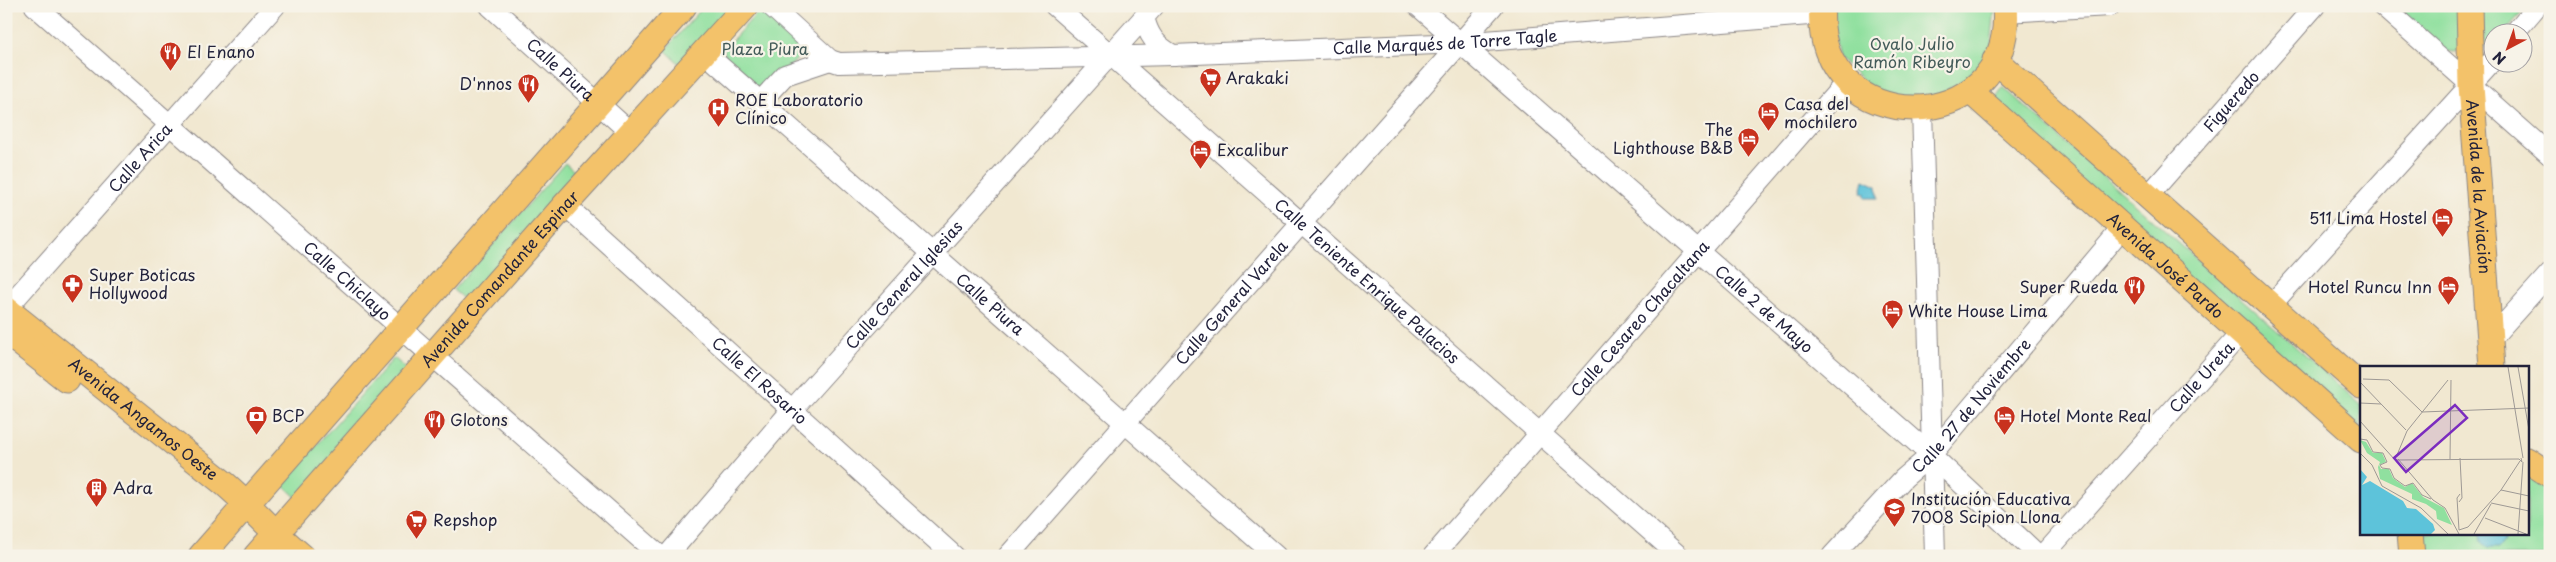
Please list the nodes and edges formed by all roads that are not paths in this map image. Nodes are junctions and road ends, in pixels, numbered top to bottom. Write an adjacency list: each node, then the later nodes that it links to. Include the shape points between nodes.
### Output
1 (35, 6): 36 (street, Calle Chiclayo)
2 (275, 6): 36 (street, Calle Arica)
3 (490, 6): 34 (street, Calle Piura)
4 (684, 6): 34 (main road)
5 (746, 6): 22 (main road, Avenida Comandante Espinar)
6 (771, 6): 26 (street)
7 (1054, 6): 19 (street, Calle Teniente Enrique Palacios)
8 (1418, 6): 21 (street, Calle 2 de Mayo)
9 (1493, 6): 21 (street, Calle General Varela)
10 (2110, 6): 15 (street)
11 (2316, 6): 39 (street, Figueredo)
12 (2382, 6): 31 (street)
13 (2469, 6): 31 (main road, Avenida de la Aviación)
14 (2537, 6): 18 (street)
15 (2005, 9): 27 (main road, via 2004,36)
16 (1822, 10): 20 (street, Calle Marqués de Torre Tagle); 30 (main road, via 1823,35 1830,55)
17 (1149, 12): 23 (street, Calle General Iglesias); 24 (street, Calle General Iglesias, via 1151,36 1156,44)
18 (2523, 22)
19 (1085, 33): 23 (street, Calle Teniente Enrique Palacios); 25 (street, via 1082,49)
20 (1493, 40): 21 (street, Calle Marqués de Torre Tagle); 28 (street, via 1483,51)
21 (1460, 43): 24 (street, Calle Marqués de Torre Tagle); 28 (street, Calle 2 de Mayo); 41 (street, Calle General Varela)
22 (705, 53): 33 (street, Calle Piura); 37 (main road, Avenida Comandante Espinar)
23 (1110, 55): 24 (street, Calle Marqués de Torre Tagle); 25 (street, Calle Marqués de Torre Tagle); 41 (street, Calle Teniente Enrique Palacios); 44 (street, Calle General Iglesias)
24 (1173, 55)
25 (1068, 57): 26 (street, Calle Marqués de Torre Tagle, via 839,63)
26 (830, 60): 33 (street, Calle Marqués de Torre Tagle, via 785,74)
27 (1995, 60): 32 (main road); 39 (main road)
28 (1485, 65): 43 (street, Calle 2 de Mayo)
29 (2484, 71): 31 (street)
30 (1847, 81): 35 (main road, via 1879,102 1904,109); 43 (street, Calle Cesareo Chacaltana)
31 (2472, 85): 38 (street); 46 (street); 51 (main road, Avenida de la Aviación)
32 (1970, 91): 35 (main road, via 1947,103); 42 (main road, Avenida José Pardo)
33 (760, 102): 44 (street, Calle Piura)
34 (599, 103): 37 (street, Calle Piura); 48 (main road)
35 (1922, 109): 59 (street)
36 (169, 126): 47 (street, Calle Arica); 48 (street, Calle Chiclayo)
37 (631, 133): 40 (main road, Avenida Comandante Espinar)
38 (2550, 156)
39 (2148, 196): 46 (main road)
40 (565, 205): 52 (main road, Avenida Comandante Espinar); 55 (street, Calle El Rosario)
41 (1301, 223): 56 (street, Calle General Varela); 57 (street, Calle Teniente Enrique Palacios)
42 (2123, 228): 50 (main road, Avenida José Pardo); 59 (street, Calle 27 de Noviembre)
43 (1698, 252): 57 (street, Calle Cesareo Chacaltana); 59 (street, Calle 2 de Mayo)
44 (932, 253): 55 (street, Calle General Iglesias); 56 (street, Calle Piura)
45 (2550, 273): 51 (street)
46 (2271, 306): 54 (main road)
47 (6, 309): 62 (main road, Avenida Angamos Oeste)
48 (400, 327): 52 (street, Calle Chiclayo); 62 (main road)
49 (6, 332): 62 (main road, Avenida Angamos Oeste)
50 (2242, 333): 58 (main road, Avenida José Pardo); 78 (street, Calle Ureta)
51 (2490, 340): 53 (main road, Avenida de la Aviación)
52 (432, 357): 63 (main road, Avenida Comandante Espinar); 68 (street, Calle Chiclayo)
53 (2492, 366)
54 (2360, 385)
55 (791, 411): 69 (street, Calle General Iglesias); 70 (street, Calle El Rosario)
56 (1125, 423): 71 (street, Calle General Varela); 72 (street, Calle Piura)
57 (1540, 434): 73 (street, Calle Cesareo Chacaltana); 74 (street, Calle Teniente Enrique Palacios)
58 (2360, 439)
59 (1931, 455): 75 (street, Calle 27 de Noviembre, via 1904,478); 76 (street); 77 (street, Calle 2 de Mayo)
60 (2528, 461): 61 (main road)
61 (2550, 474)
62 (242, 508): 63 (main road, Avenida Angamos Oeste); 65 (main road)
63 (275, 534): 66 (main road, Avenida Comandante Espinar); 67 (main road, Avenida Angamos Oeste)
64 (2410, 534): 79 (main road)
65 (201, 556)
66 (256, 556)
67 (302, 556)
68 (660, 556)
69 (667, 556)
70 (954, 556)
71 (1008, 556)
72 (1276, 556)
73 (1433, 556)
74 (1679, 556)
75 (1832, 556)
76 (1935, 556)
77 (2039, 556)
78 (2043, 556)
79 (2412, 556)

